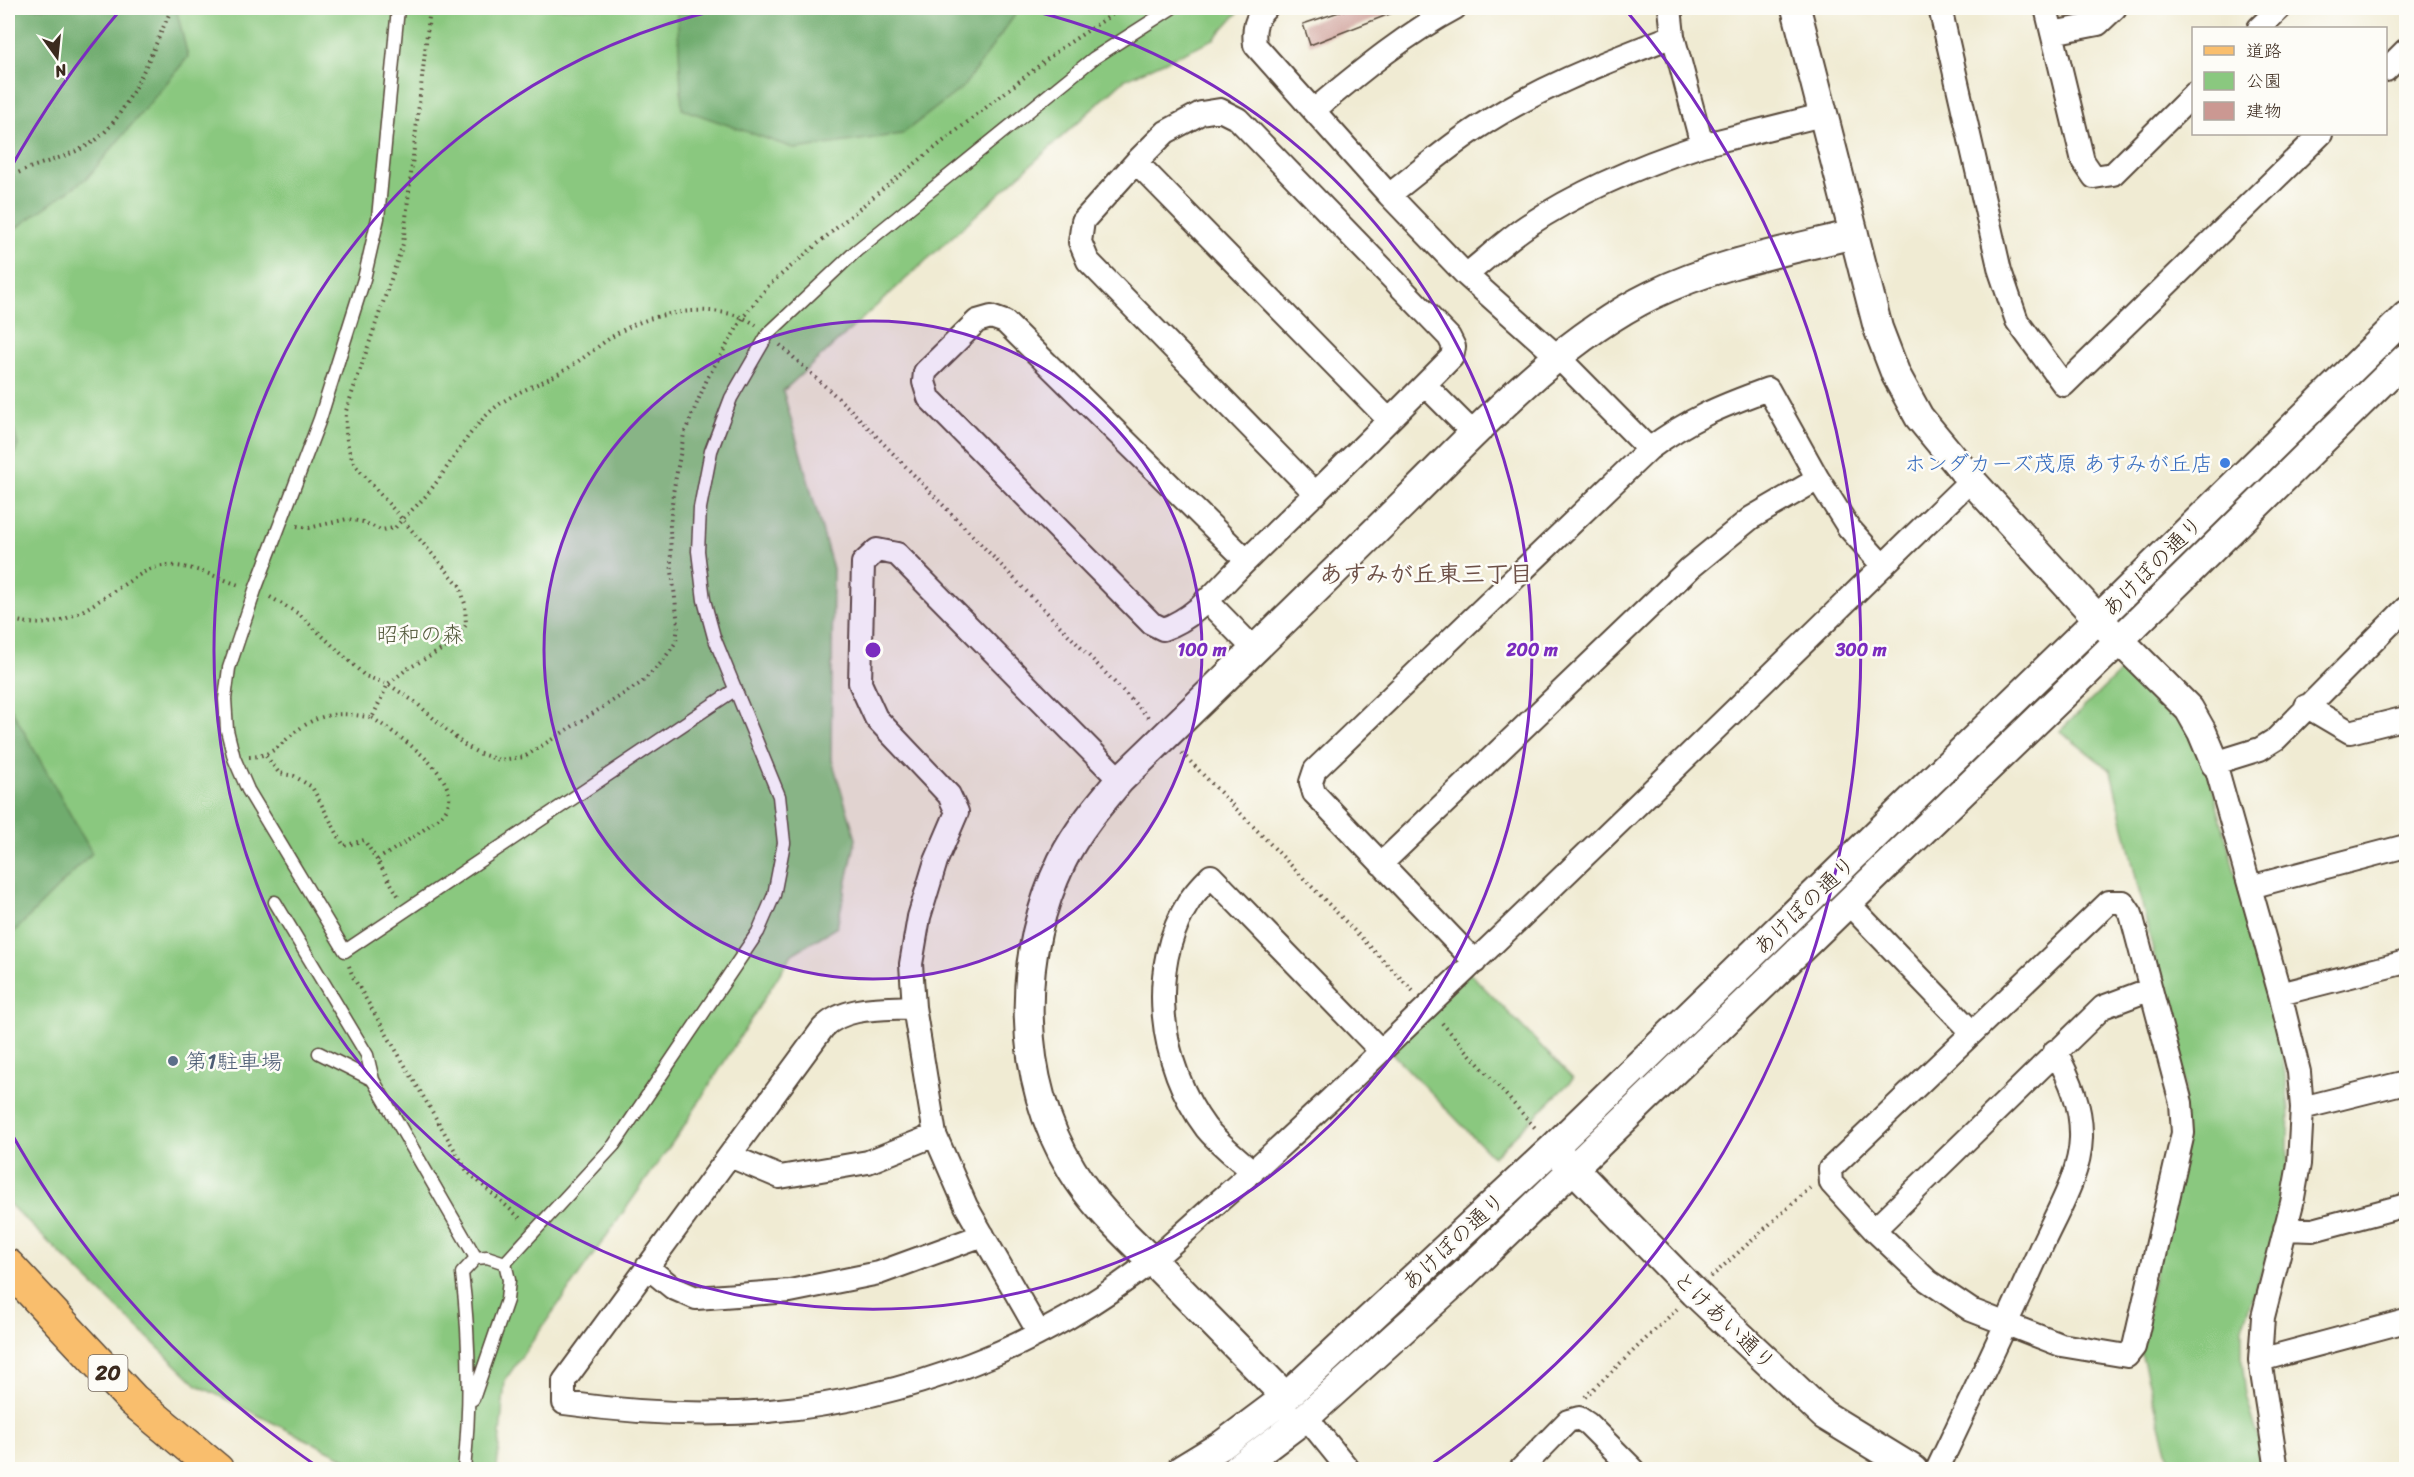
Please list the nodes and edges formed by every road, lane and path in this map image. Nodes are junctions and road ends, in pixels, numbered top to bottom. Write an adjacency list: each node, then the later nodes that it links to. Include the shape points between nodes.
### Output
1 (172, 8): 25 (path, via 129,99 110,126 94,142)
2 (398, 8): 41 (lane, via 378,218 364,279 320,419)
3 (430, 8): 48 (path, via 403,244 346,411 345,429 347,450 355,465 460,586 466,625 450,645)
4 (1122, 8): 48 (path, via 1060,49 879,192 770,285 744,316 708,377 684,434 670,526 676,642 641,683 524,757 500,760 463,744)
5 (1172, 8): 49 (lane, via 1094,58 856,251 768,334 730,398 711,451 700,508 698,551 704,600 714,637)
6 (1266, 8): 20 (street, via 1253,29 1255,45)
7 (1455, 8): 20 (street, via 1430,21)
8 (1670, 8): 16 (street)
9 (1796, 8): 21 (street)
10 (1940, 8): 22 (street, via 2000,271 2017,321 2064,385)
11 (2046, 8): 15 (street)
12 (2115, 8): 15 (street, via 2098,24)
13 (2280, 8): 14 (street)
14 (2262, 27)
15 (2052, 33): 19 (street, via 2083,160 2094,177 2113,174)
16 (1673, 36): 23 (street); 26 (street, via 1544,90 1477,128)
17 (2406, 50): 18 (street)
18 (2387, 68)
19 (2192, 95)
20 (1314, 110): 26 (street)
21 (1822, 115): 23 (street); 27 (street)
22 (2320, 135)
23 (1702, 145): 28 (street, via 1599,184 1527,226)
24 (1136, 162): 32 (street, via 1166,132 1201,113 1220,110 1238,119 1449,337 1454,347 1452,357); 33 (street); 38 (street, via 1083,221 1080,242 1088,261)
25 (8, 178)
26 (1389, 195): 28 (street)
27 (1854, 234): 30 (street, via 1712,270 1652,295); 37 (street, via 1878,328 1896,375 1919,417)
28 (1466, 275): 30 (street)
29 (2406, 316): 45 (street, あけぼの通り)
30 (1558, 357): 34 (street); 35 (street)
31 (2406, 358): 46 (street, あけぼの通り)
32 (1425, 385): 33 (street); 34 (street)
33 (1389, 420): 38 (street)
34 (1474, 434): 47 (street)
35 (1648, 449): 36 (street, via 1718,407 1768,389); 59 (street, via 1315,770 1311,782 1314,793)
36 (1818, 479): 40 (street, via 1849,528); 59 (street, via 1751,518 1690,568)
37 (1971, 480): 40 (street); 45 (street)
38 (1316, 494): 39 (street)
39 (1246, 560): 42 (street); 42 (street, via 1005,322 991,317 977,321 925,372 929,398 1151,623 1163,629 1179,624)
40 (1883, 566): 65 (street)
41 (255, 590): 44 (path, via 185,567 156,567 66,620 25,624); 48 (path, via 299,614 365,676); 54 (lane, via 229,668 225,699)
42 (1206, 600): 47 (street)
43 (2406, 608): 50 (street)
44 (8, 618)
45 (2098, 619): 46 (street); 78 (street, あけぼの通り)
46 (2119, 641): 55 (street, via 2189,709); 62 (street, あけぼの通り)
47 (1255, 650): 56 (street)
48 (388, 684): 51 (path)
49 (736, 689): 63 (lane); 85 (lane, via 779,796 784,843 774,895 758,932 615,1145)
50 (2306, 706): 52 (street, via 2350,732); 55 (street, via 2276,739 2260,749)
51 (372, 718): 53 (path, via 351,713 328,715 305,725); 58 (path, via 410,742 445,781 449,796 447,808 438,818)
52 (2406, 718)
53 (266, 756): 54 (path); 58 (path, via 279,773 312,787 344,846 364,840)
54 (234, 758): 64 (lane, via 248,790)
55 (2215, 764): 60 (street)
56 (1120, 780): 69 (street, via 897,554 877,550 863,563 860,683 876,718 949,795 957,812 936,861 919,917 911,964); 88 (street, via 1087,819 1062,861 1039,924 1028,989 1031,1056 1047,1116 1072,1170 1107,1219)
57 (2406, 846): 60 (street)
58 (377, 860): 63 (path)
59 (1380, 864): 65 (street)
60 (2250, 887): 68 (street)
61 (275, 902): 74 (lane, via 367,1055)
62 (1848, 903): 70 (street); 80 (street, あけぼの通り)
63 (406, 910): 64 (lane)
64 (345, 951): 85 (path, via 353,977 467,1171)
65 (1475, 962): 71 (street)
66 (2406, 962): 68 (street)
67 (2151, 988): 70 (street, via 2131,914 2122,902 2109,902); 72 (street, via 2103,1007); 93 (street, via 2181,1103 2183,1133 2134,1347 2127,1356 2112,1355 2061,1345)
68 (2280, 994): 76 (street, via 2299,1071)
69 (914, 1007): 77 (street); 79 (street, via 851,1012 830,1022)
70 (1972, 1032): 84 (street, via 1830,1169 1831,1183)
71 (1381, 1051): 81 (street); 81 (street, via 1211,876 1190,899 1165,964 1163,1011 1168,1050 1185,1091 1207,1128)
72 (2055, 1051): 84 (street); 93 (street, via 2079,1104 2081,1139 2073,1178)
73 (319, 1053): 74 (lane)
74 (373, 1080): 87 (lane)
75 (2406, 1082): 76 (street)
76 (2301, 1108): 83 (street, via 2299,1164)
77 (935, 1136): 79 (street, via 867,1162 780,1177); 86 (street)
78 (1553, 1148): 80 (street, とけあい通り); 96 (street, あけぼの通り)
79 (730, 1156): 91 (street)
80 (1573, 1169): 98 (street, あけぼの通り); 106 (street, とけあい通り, via 1695,1293 1824,1415)
81 (1253, 1172): 88 (street)
82 (2406, 1205): 83 (street, via 2313,1230)
83 (2285, 1229): 95 (street, via 2263,1317)
84 (1874, 1230): 93 (street, via 1928,1281 1971,1310)
85 (534, 1231): 89 (lane)
86 (983, 1235): 91 (street, via 879,1273 790,1291 696,1298 673,1288); 94 (street)
87 (476, 1258): 89 (lane); 97 (lane, via 462,1273)
88 (1152, 1261): 94 (street); 96 (street)
89 (505, 1263): 97 (lane, via 509,1280 507,1300)
90 (8, 1266): 99 (main road, 20, via 133,1400)
91 (647, 1267): 94 (street, via 564,1381 564,1403 692,1415 758,1413 832,1404 908,1386 973,1364)
92 (2406, 1321): 95 (street)
93 (2007, 1325): 107 (street)
94 (1040, 1333)
95 (2260, 1360): 108 (street)
96 (1286, 1397): 101 (street, あけぼの通り)
97 (470, 1410): 100 (lane)
98 (1306, 1417): 102 (street, あけぼの通り); 103 (street)
99 (217, 1470)
100 (464, 1470)
101 (1181, 1470)
102 (1236, 1470)
103 (1349, 1470)
104 (1520, 1470): 105 (street, via 1568,1421 1579,1418)
105 (1634, 1470)
106 (1914, 1470)
107 (1937, 1470)
108 (2277, 1470)

